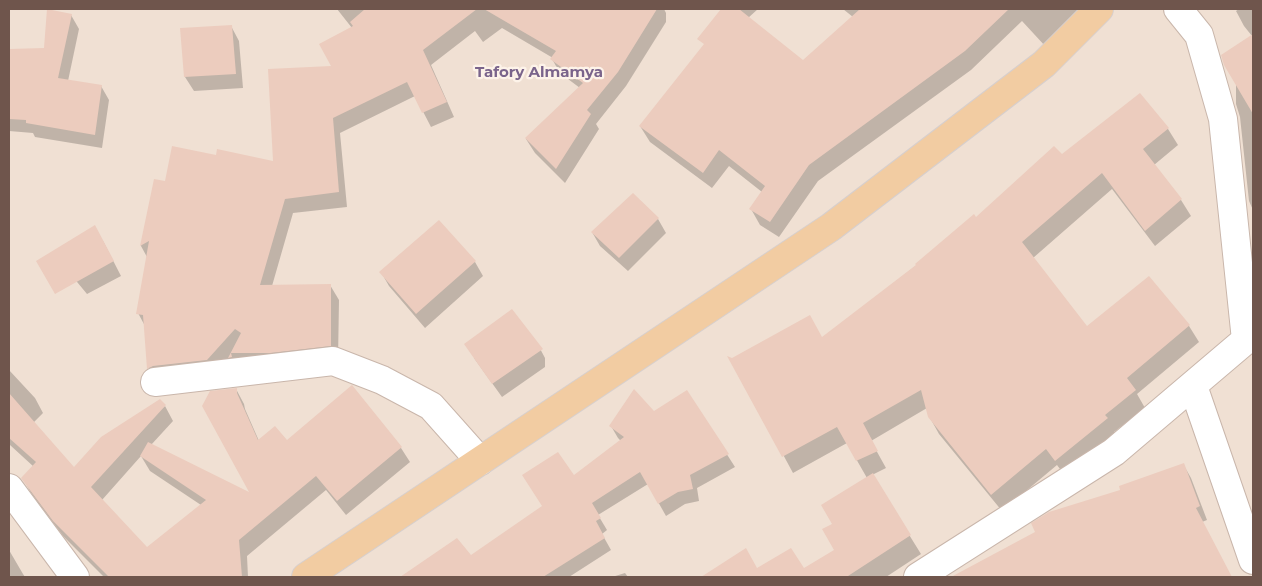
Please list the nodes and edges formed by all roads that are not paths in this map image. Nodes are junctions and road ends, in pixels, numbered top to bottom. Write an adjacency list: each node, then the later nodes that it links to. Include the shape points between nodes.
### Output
1 (1099, 9): 6 (main road, via 1044,64 831,227)
2 (1178, 9): 3 (street, via 1199,35 1223,119)
3 (1250, 337): 5 (street)
4 (156, 382): 6 (street, via 333,361 382,380 431,406)
5 (1193, 386): 8 (street); 11 (street, via 1114,452)
6 (480, 461): 10 (main road)
7 (9, 488): 9 (street)
8 (1253, 560)
9 (75, 577)
10 (306, 577)
11 (918, 577)

